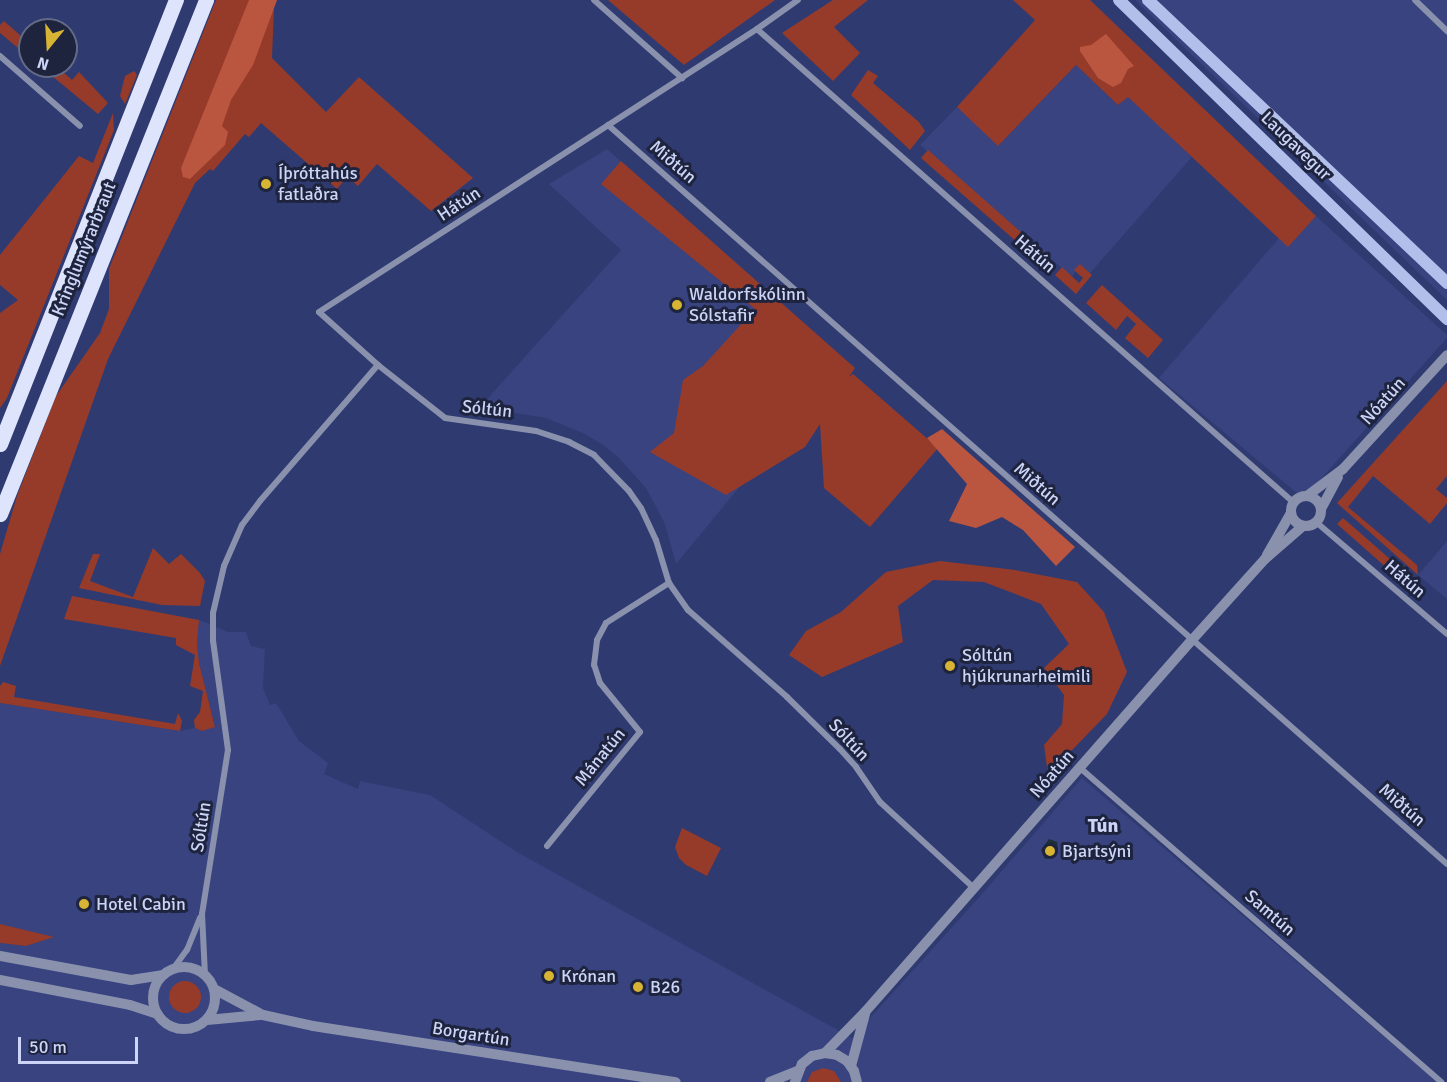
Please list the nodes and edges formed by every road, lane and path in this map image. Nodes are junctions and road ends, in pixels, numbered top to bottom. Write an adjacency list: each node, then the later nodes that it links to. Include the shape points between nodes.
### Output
1 (176, 0): 18 (main road, Kringlumýrarbraut)
2 (206, 0): 24 (main road, Kringlumýrarbraut)
3 (594, 0): 11 (street)
4 (798, 0): 8 (street, Hátún)
5 (1119, 0): 15 (main road, Laugavegur)
6 (1148, 0): 14 (main road, Laugavegur)
7 (1415, 0): 9 (street)
8 (757, 29): 11 (street, Hátún); 21 (street, Hátún)
9 (1447, 31)
10 (0, 56): 12 (street)
11 (682, 78): 13 (street, Hátún)
12 (80, 126)
13 (608, 126): 17 (street, Hátún, via 319,312); 30 (street, Miðtún)
14 (1447, 283)
15 (1447, 319)
16 (1447, 355): 19 (street, Nóatún)
17 (378, 366): 28 (street, Sóltún, via 445,418 536,430 594,455 641,508); 35 (street, Sóltún, via 260,501 242,525 224,568 213,613 213,641 228,750)
18 (0, 444)
19 (1343, 469): 20 (street, Nóatún); 22 (street, Nóatún)
20 (1307, 496): 21 (street, Nóatún); 22 (street, via 1316,500)
21 (1293, 502): 23 (street, Nóatún)
22 (1321, 509): 25 (street, Nóatún)
23 (1291, 513): 26 (street, via 1295,522); 27 (street, Nóatún)
24 (0, 514)
25 (1316, 522): 26 (street, Nóatún); 29 (street, Hátún)
26 (1303, 526): 27 (street, Nóatún)
27 (1265, 559): 30 (street, Nóatún)
28 (669, 583): 32 (street, Mánatún, via 606,624 597,639 594,665 600,683 640,732); 34 (street, Sóltún, via 687,610 787,697 856,767 880,802)
29 (1447, 634)
30 (1192, 640): 31 (street, Nóatún); 33 (street, Miðtún)
31 (1079, 767): 34 (street, Nóatún); 52 (street, Samtún)
32 (547, 846)
33 (1447, 864)
34 (974, 888): 41 (street, Nóatún)
35 (202, 914): 37 (street, Sóltún, via 187,950); 38 (street, Sóltún)
36 (0, 956): 37 (street, via 131,980)
37 (169, 972): 38 (street, via 190,968); 42 (street, via 154,993)
38 (205, 975): 40 (street, Borgartún)
39 (0, 980): 42 (street, Borgartún)
40 (214, 989): 43 (street, Borgartún); 44 (street, via 214,1005)
41 (866, 1012): 45 (street, Nóatún); 46 (street, Nóatún)
42 (158, 1014): 44 (street, Borgartún, via 178,1028 195,1027)
43 (263, 1015): 44 (street, Borgartún); 48 (street, Borgartún, via 350,1033)
44 (207, 1020)
45 (825, 1053): 46 (street, via 842,1058); 47 (street, via 807,1060)
46 (851, 1066): 51 (street)
47 (799, 1070): 49 (street); 50 (street)
48 (676, 1082)
49 (770, 1082)
50 (795, 1082)
51 (857, 1082)
52 (1441, 1082)

